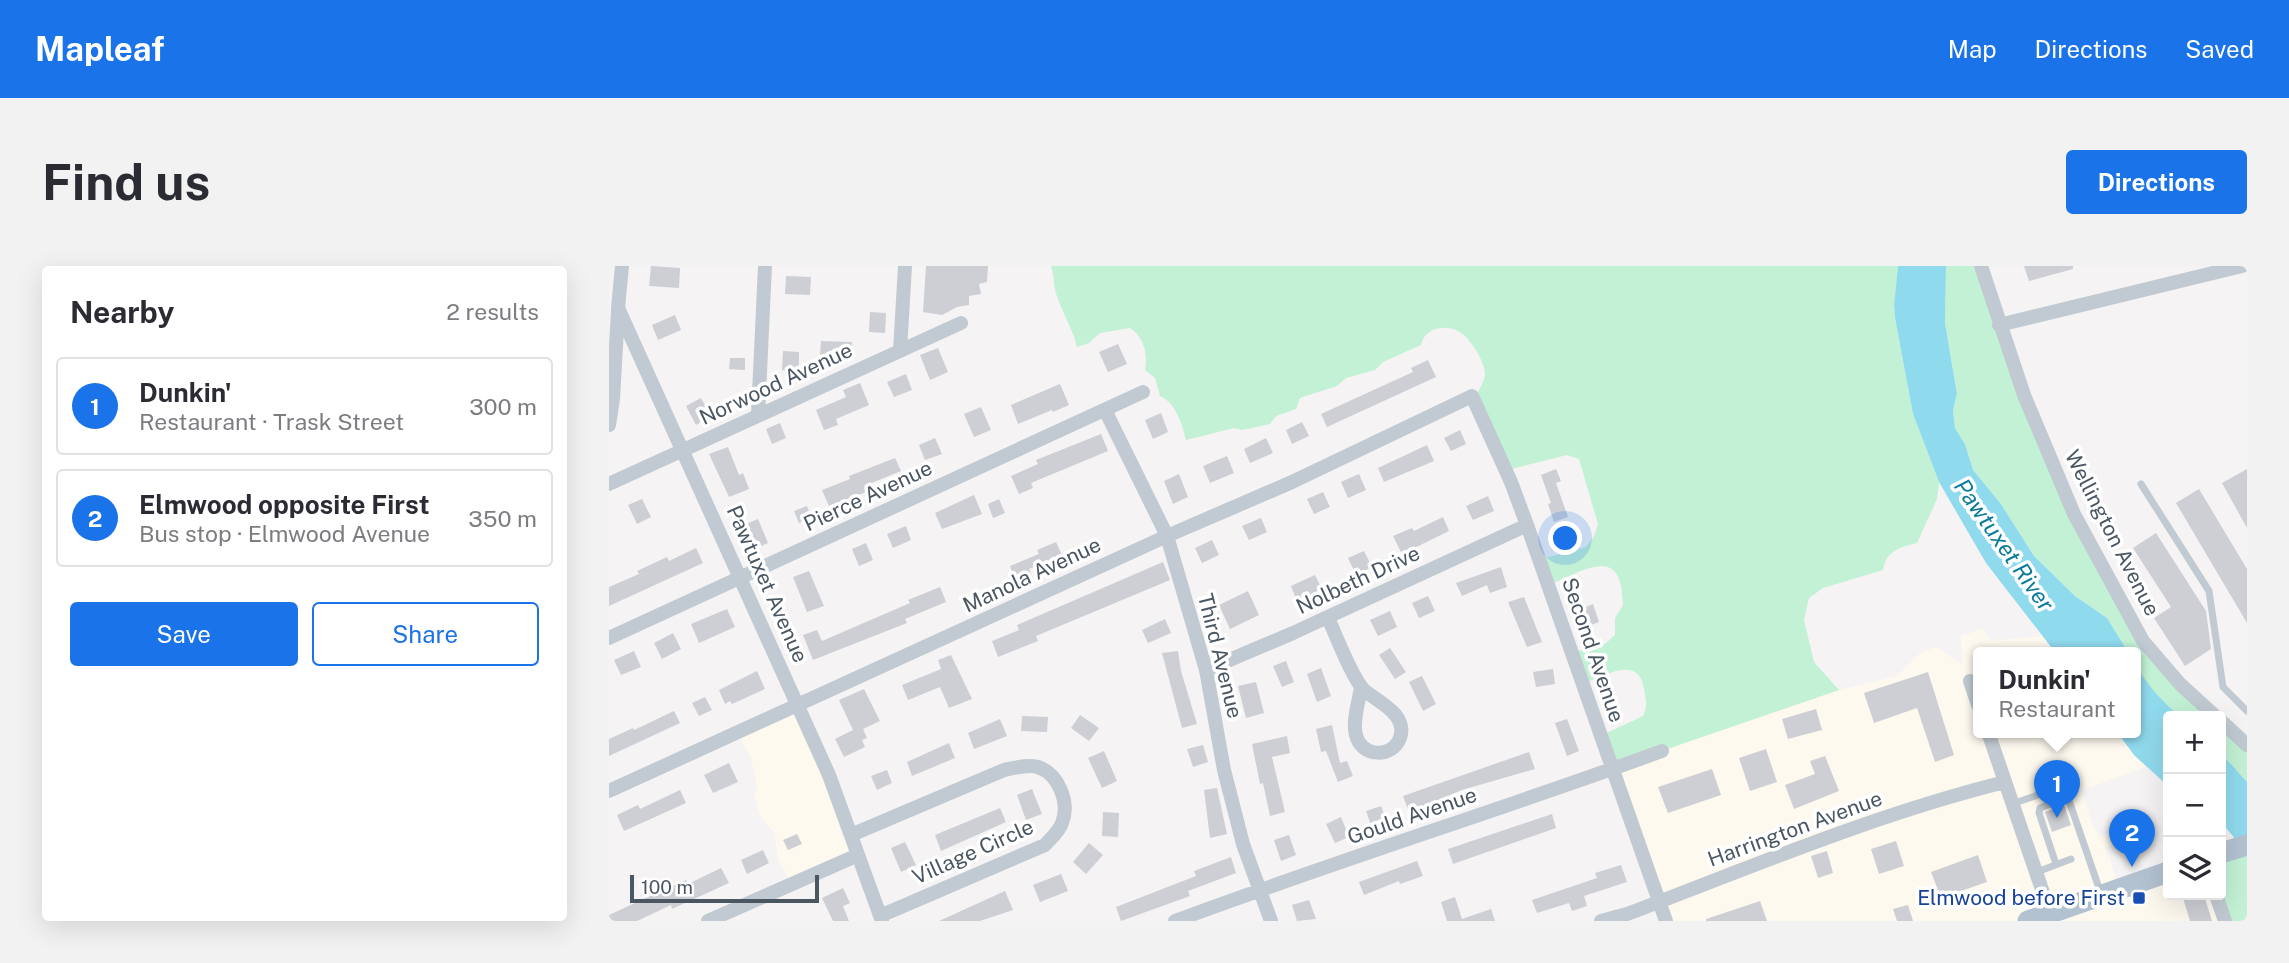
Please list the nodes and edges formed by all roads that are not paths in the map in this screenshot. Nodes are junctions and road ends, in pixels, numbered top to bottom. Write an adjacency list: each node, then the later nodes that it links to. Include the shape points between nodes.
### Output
1 (622, 266): 6 (street, Pawtuxet Avenue)
2 (765, 266): 14 (street)
3 (905, 266): 10 (street)
4 (1981, 266): 9 (street, Wellington Avenue)
5 (2242, 266): 9 (street)
6 (615, 284): 7 (street, Pawtuxet Avenue)
7 (618, 308): 15 (street); 16 (street, Pawtuxet Avenue)
8 (961, 323): 10 (street, Norwood Avenue)
9 (1999, 325): 29 (street, Wellington Avenue, via 2074,514 2131,620 2160,662)
10 (900, 351): 14 (street, Norwood Avenue)
11 (1143, 392): 13 (street, Pierce Avenue)
12 (1472, 396): 19 (street, Second Avenue); 20 (street, Manola Avenue)
13 (1105, 410): 20 (street, Third Avenue); 21 (street, Pierce Avenue)
14 (758, 415): 16 (street, Norwood Avenue)
15 (609, 425)
16 (683, 450): 17 (street, Norwood Avenue); 21 (street, Pawtuxet Avenue)
17 (609, 484)
18 (2141, 484): 30 (lane, via 2209,591 2223,687)
19 (1527, 525): 22 (street, Nolbeth Drive); 35 (street, Second Avenue)
20 (1167, 536): 24 (street, Third Avenue); 28 (street, Manola Avenue)
21 (742, 577): 23 (street, Pierce Avenue); 28 (street, Pawtuxet Avenue)
22 (1328, 618): 24 (street, Nolbeth Drive); 26 (street)
23 (609, 638)
24 (1206, 670): 46 (street, Third Avenue, via 1224,770)
25 (1970, 681): 27 (street)
26 (1361, 687): 26 (street, via 1357,740 1370,752 1388,751 1400,737 1399,719)
27 (1973, 690)
28 (799, 705): 37 (street, Manola Avenue); 40 (street, Pawtuxet Avenue)
29 (2210, 711)
30 (2247, 711)
31 (2226, 726): 33 (street)
32 (1990, 738): 36 (street)
33 (2247, 745)
34 (1662, 751): 35 (street, Gould Avenue)
35 (1613, 769): 46 (street, Gould Avenue); 49 (street, Second Avenue)
36 (2005, 782): 39 (street); 49 (street, Harrington Avenue, via 1894,815)
37 (609, 791)
38 (2068, 797): 39 (lane, via 2064,786); 43 (lane, via 2046,804 2039,813); 47 (lane)
39 (2012, 804): 44 (street)
40 (851, 835): 41 (street, Pawtuxet Avenue); 51 (street, Village Circle, via 1023,766 1050,775 1064,796 1063,823 1045,845)
41 (858, 855): 51 (street, Pawtuxet Avenue); 52 (street)
42 (2071, 859): 43 (lane)
43 (2056, 864): 44 (lane)
44 (2037, 872): 50 (street)
45 (2163, 874): 47 (main road)
46 (1260, 890): 53 (street, Gould Avenue); 54 (street, Third Avenue)
47 (2101, 895): 50 (main road)
48 (2218, 900): 58 (street)
49 (1660, 902): 55 (street, Harrington Avenue); 56 (street, Second Avenue)
50 (2050, 913): 57 (main road)
51 (881, 919)
52 (708, 921)
53 (1175, 921)
54 (1271, 921)
55 (1601, 921)
56 (1666, 921)
57 (2028, 921)
58 (2225, 921)

